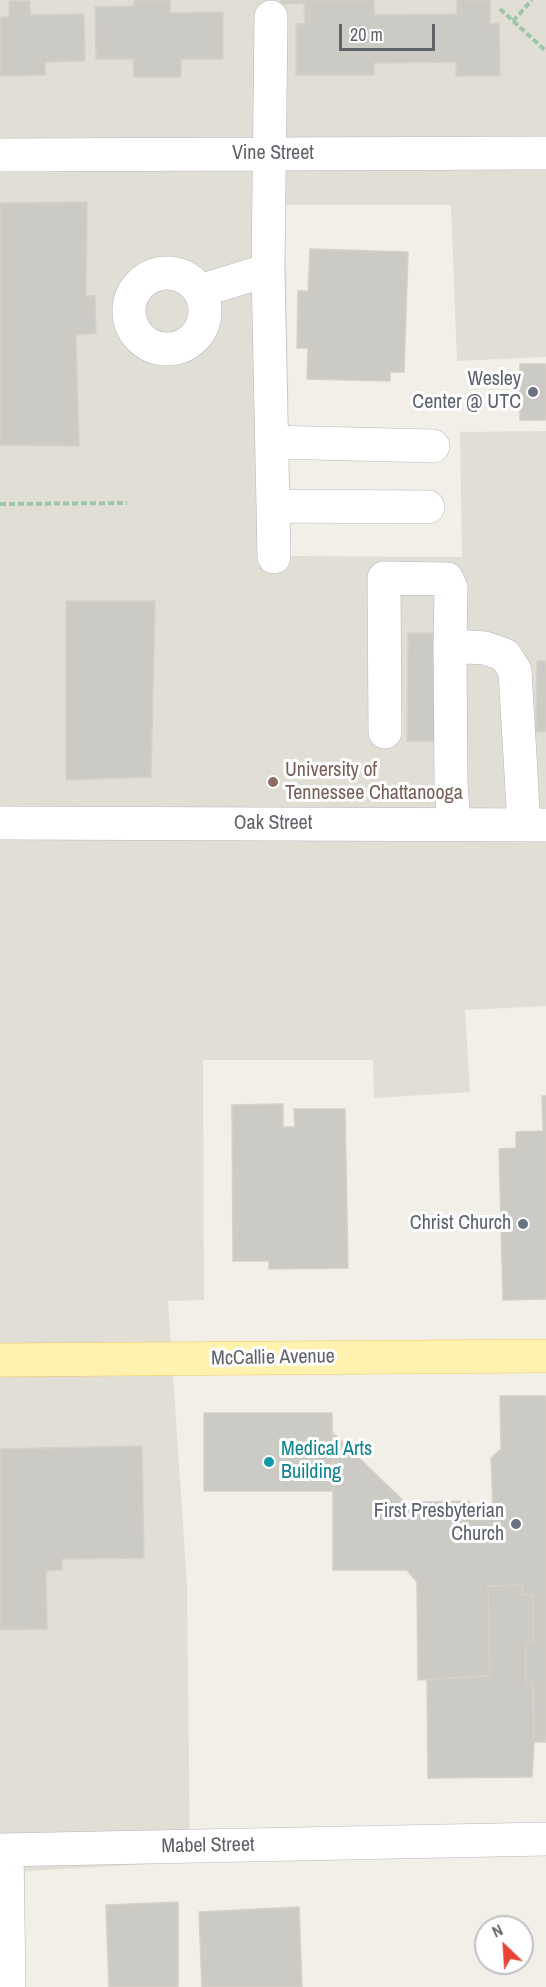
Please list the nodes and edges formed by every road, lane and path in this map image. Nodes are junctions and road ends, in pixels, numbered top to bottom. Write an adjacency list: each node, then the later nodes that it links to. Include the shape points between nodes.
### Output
1 (531, 0): 4 (path)
2 (500, 9): 4 (path)
3 (271, 17): 7 (street)
4 (513, 21): 5 (path)
5 (546, 51)
6 (546, 153): 7 (street, Vine Street)
7 (269, 154): 8 (street, Vine Street); 9 (street)
8 (0, 155)
9 (268, 270): 10 (street); 11 (street)
10 (200, 291)
11 (272, 442): 12 (street); 15 (street)
12 (433, 446)
13 (127, 502): 14 (path)
14 (0, 504)
15 (273, 506): 16 (street); 17 (street)
16 (428, 507)
17 (274, 557)
18 (450, 646): 19 (street, via 451,588 447,579 384,578); 21 (street); 22 (street, via 485,648 505,655 515,670)
19 (385, 732)
20 (0, 822): 21 (street, Oak Street)
21 (454, 824): 22 (street, Oak Street)
22 (535, 825)
23 (546, 1356): 24 (main road, McCallie Avenue)
24 (0, 1360)
25 (546, 1839): 26 (street, Mabel Street)
26 (4, 1850): 27 (street, Mabel Street)
27 (9, 1987)

